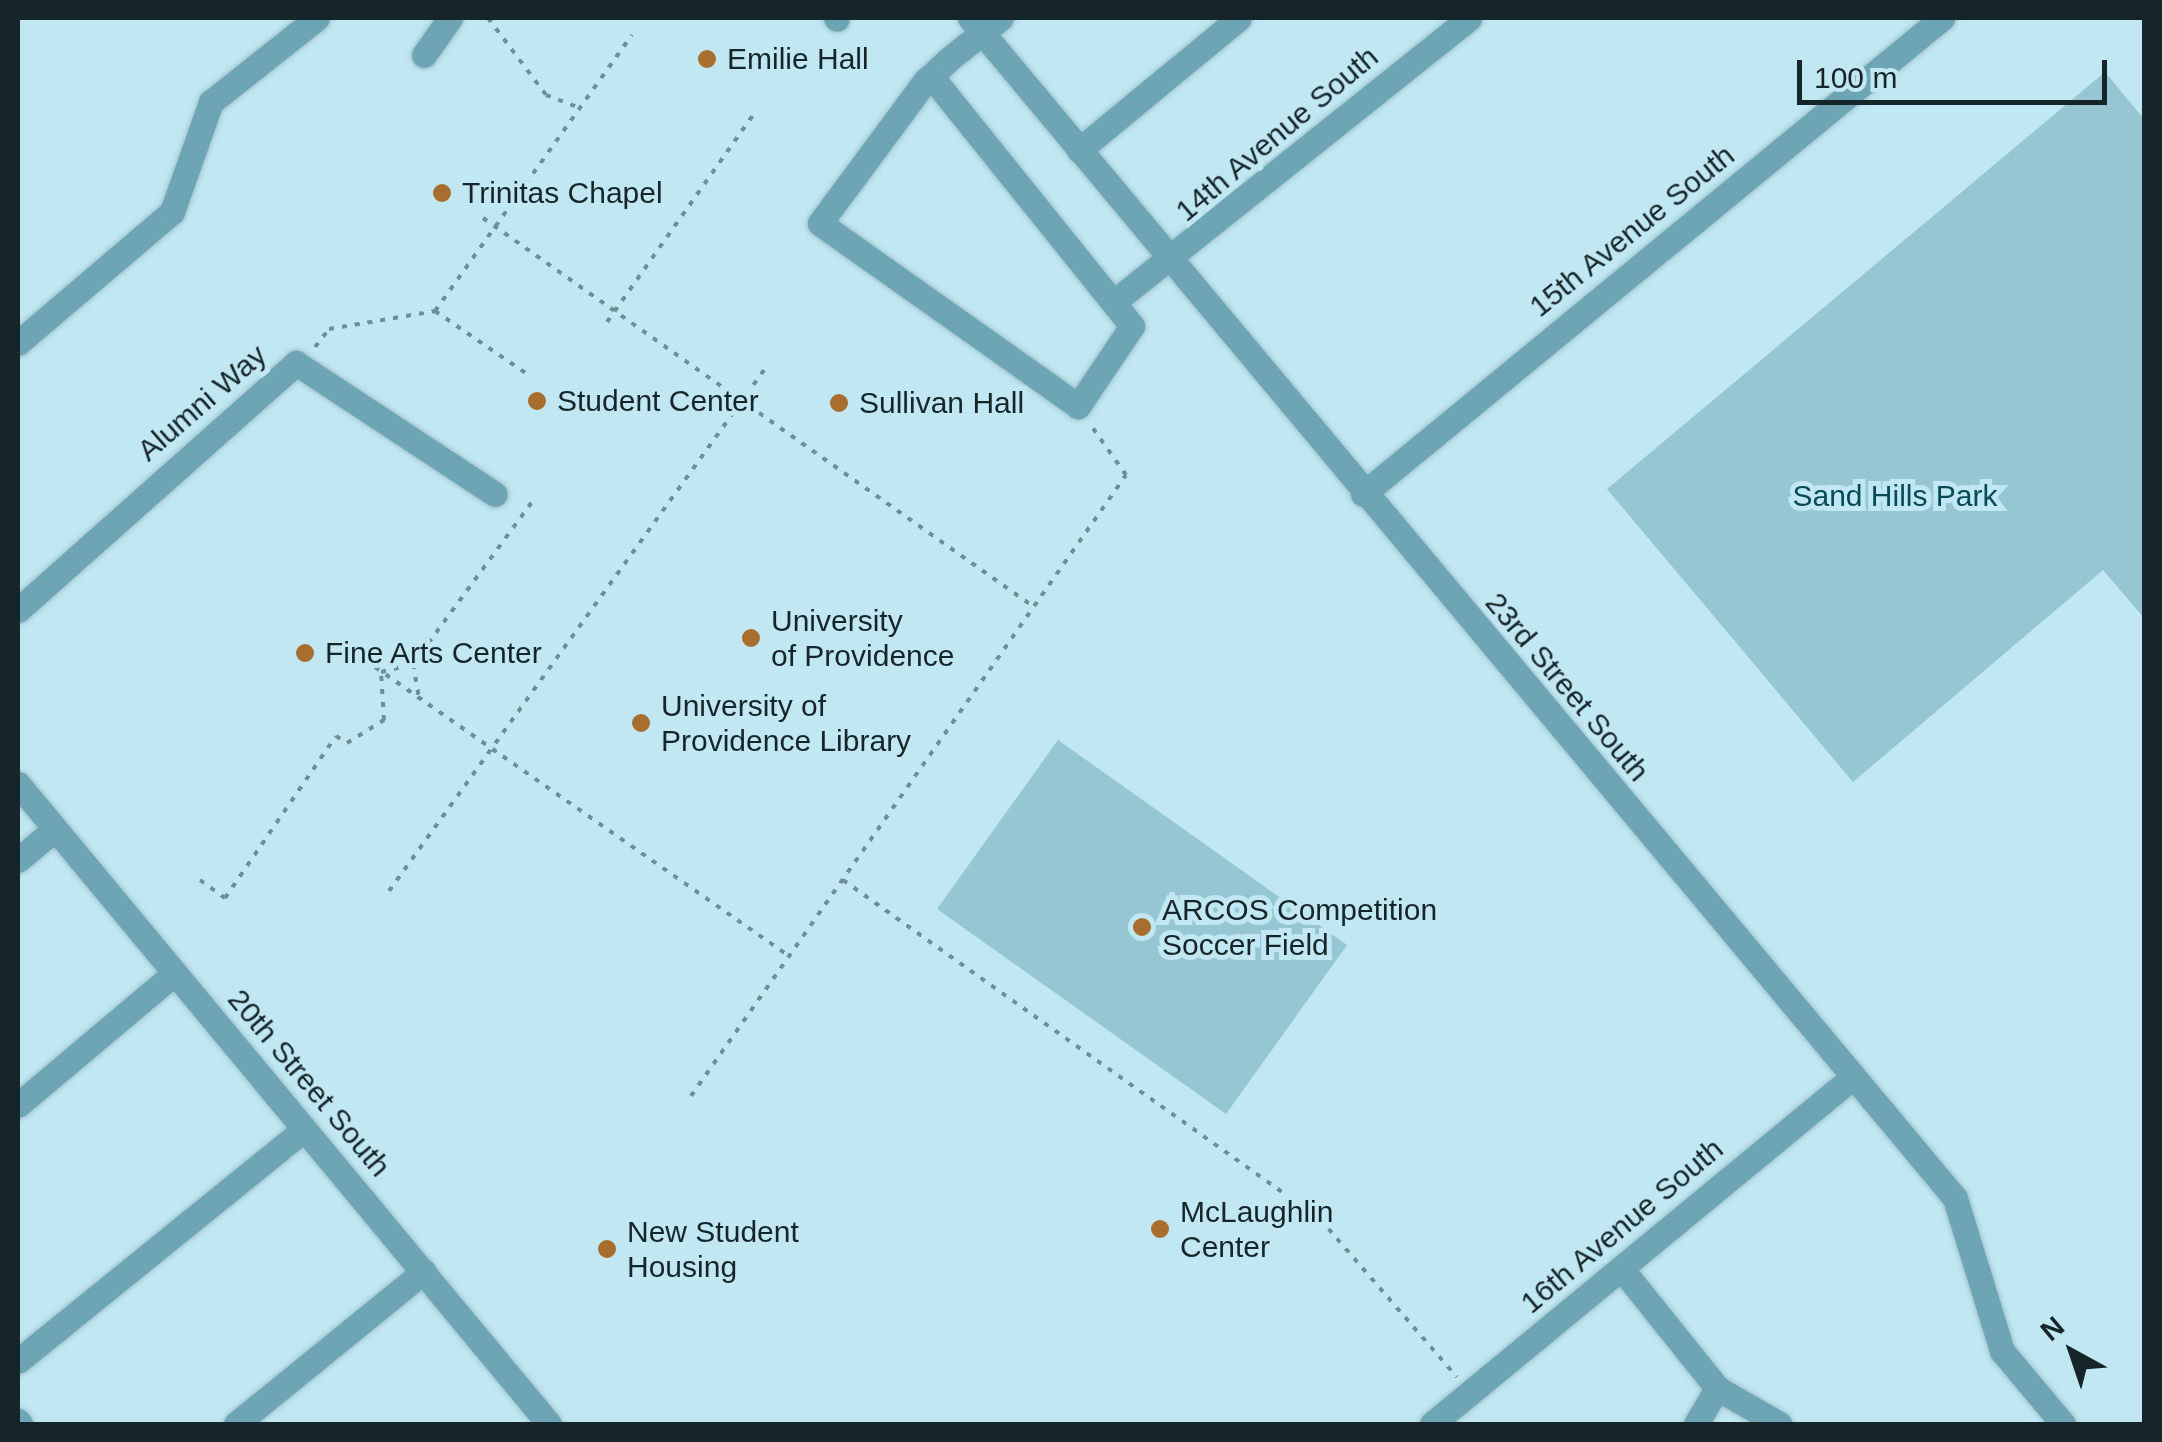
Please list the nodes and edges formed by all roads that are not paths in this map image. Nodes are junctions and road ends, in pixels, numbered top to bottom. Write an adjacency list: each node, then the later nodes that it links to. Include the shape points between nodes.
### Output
1 (316, 18): 12 (street, via 211,102 172,212)
2 (450, 18): 7 (street)
3 (1240, 18): 9 (street)
4 (1470, 18): 10 (street, 14th Avenue South)
5 (1942, 18): 14 (street, 15th Avenue South)
6 (984, 23): 8 (street); 9 (street, 23rd Street South)
7 (424, 55)
8 (931, 76): 11 (street); 11 (street, via 820,223 1078,406 1132,326)
9 (1079, 150): 10 (street, 23rd Street South)
10 (1172, 263): 11 (street, 14th Avenue South); 14 (street, 23rd Street South)
11 (1115, 301)
12 (18, 343)
13 (495, 494): 15 (street, Alumni Way, via 300,366)
14 (1364, 494): 20 (street, 23rd Street South)
15 (18, 610)
16 (18, 784): 17 (street, 20th Street South)
17 (55, 829): 18 (street); 19 (street, 20th Street South)
18 (18, 860)
19 (175, 973): 21 (street); 22 (street, 20th Street South)
20 (1853, 1077): 23 (street, 16th Avenue South); 32 (street, 23rd Street South, via 1955,1198 2002,1351)
21 (18, 1106)
22 (304, 1128): 24 (street, 20th Street South); 25 (street)
23 (1621, 1268): 26 (street); 29 (street, 16th Avenue South)
24 (424, 1271): 27 (street, 20th Street South); 28 (street)
25 (18, 1361)
26 (1717, 1388): 30 (street); 31 (street)
27 (543, 1422)
28 (236, 1424)
29 (1432, 1424)
30 (1696, 1424)
31 (1779, 1424)
32 (2063, 1424)

